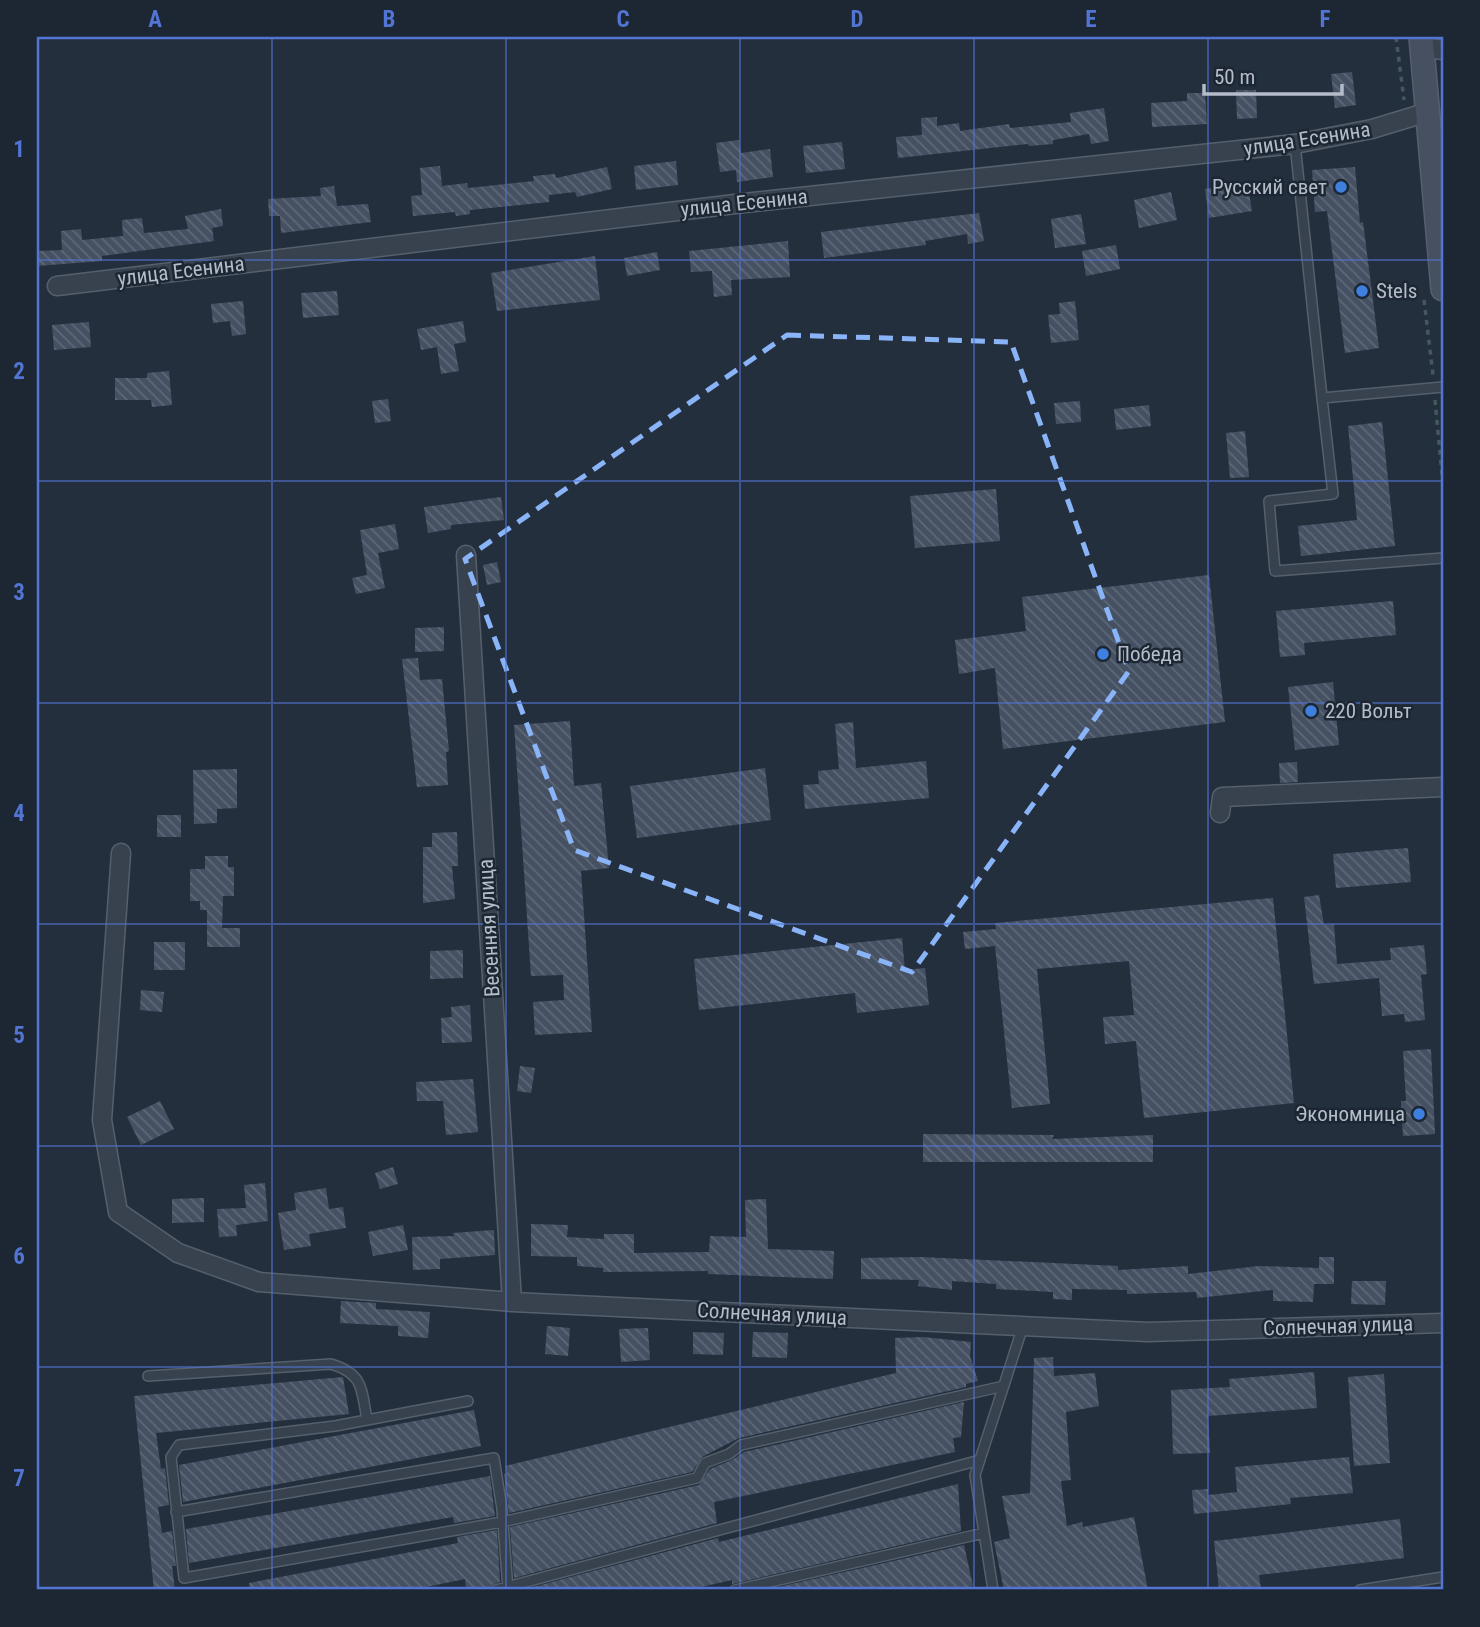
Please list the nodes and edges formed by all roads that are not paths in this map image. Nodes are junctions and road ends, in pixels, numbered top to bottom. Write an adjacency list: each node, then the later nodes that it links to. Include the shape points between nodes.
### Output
1 (1428, 45): 2 (main road)
2 (1428, 112): 3 (street, улица Есенина); 5 (main road)
3 (1295, 145): 4 (street, улица Есенина, via 735,204); 7 (lane)
4 (57, 286)
5 (1443, 289)
6 (1443, 387): 7 (lane)
7 (1322, 398): 9 (lane, via 1332,494 1269,501 1275,571)
8 (466, 555): 13 (street, Весенняя улица)
9 (1443, 558)
10 (1443, 787): 11 (street, via 1222,797)
11 (1220, 813)
12 (121, 853): 13 (street, Солнечная улица, via 102,1120 118,1212 178,1252 259,1282)
13 (512, 1302): 15 (street, Солнечная улица)
14 (1443, 1323): 15 (street, Солнечная улица, via 1148,1332)
15 (1023, 1326): 17 (lane)
16 (148, 1376): 19 (lane, via 331,1364 349,1370 360,1382)
17 (1004, 1386): 20 (lane); 22 (lane, via 741,1445 705,1463 697,1478)
18 (468, 1401): 19 (lane)
19 (367, 1419): 21 (lane, via 179,1445 171,1457)
20 (980, 1460): 23 (lane, via 975,1475); 25 (lane)
21 (176, 1512): 22 (lane, via 494,1458); 22 (lane, via 184,1578)
22 (502, 1522): 25 (lane)
23 (984, 1533): 27 (lane); 28 (lane)
24 (1443, 1577): 29 (lane)
25 (508, 1589): 26 (lane)
26 (496, 1590)
27 (735, 1590)
28 (993, 1590)
29 (1360, 1590)

